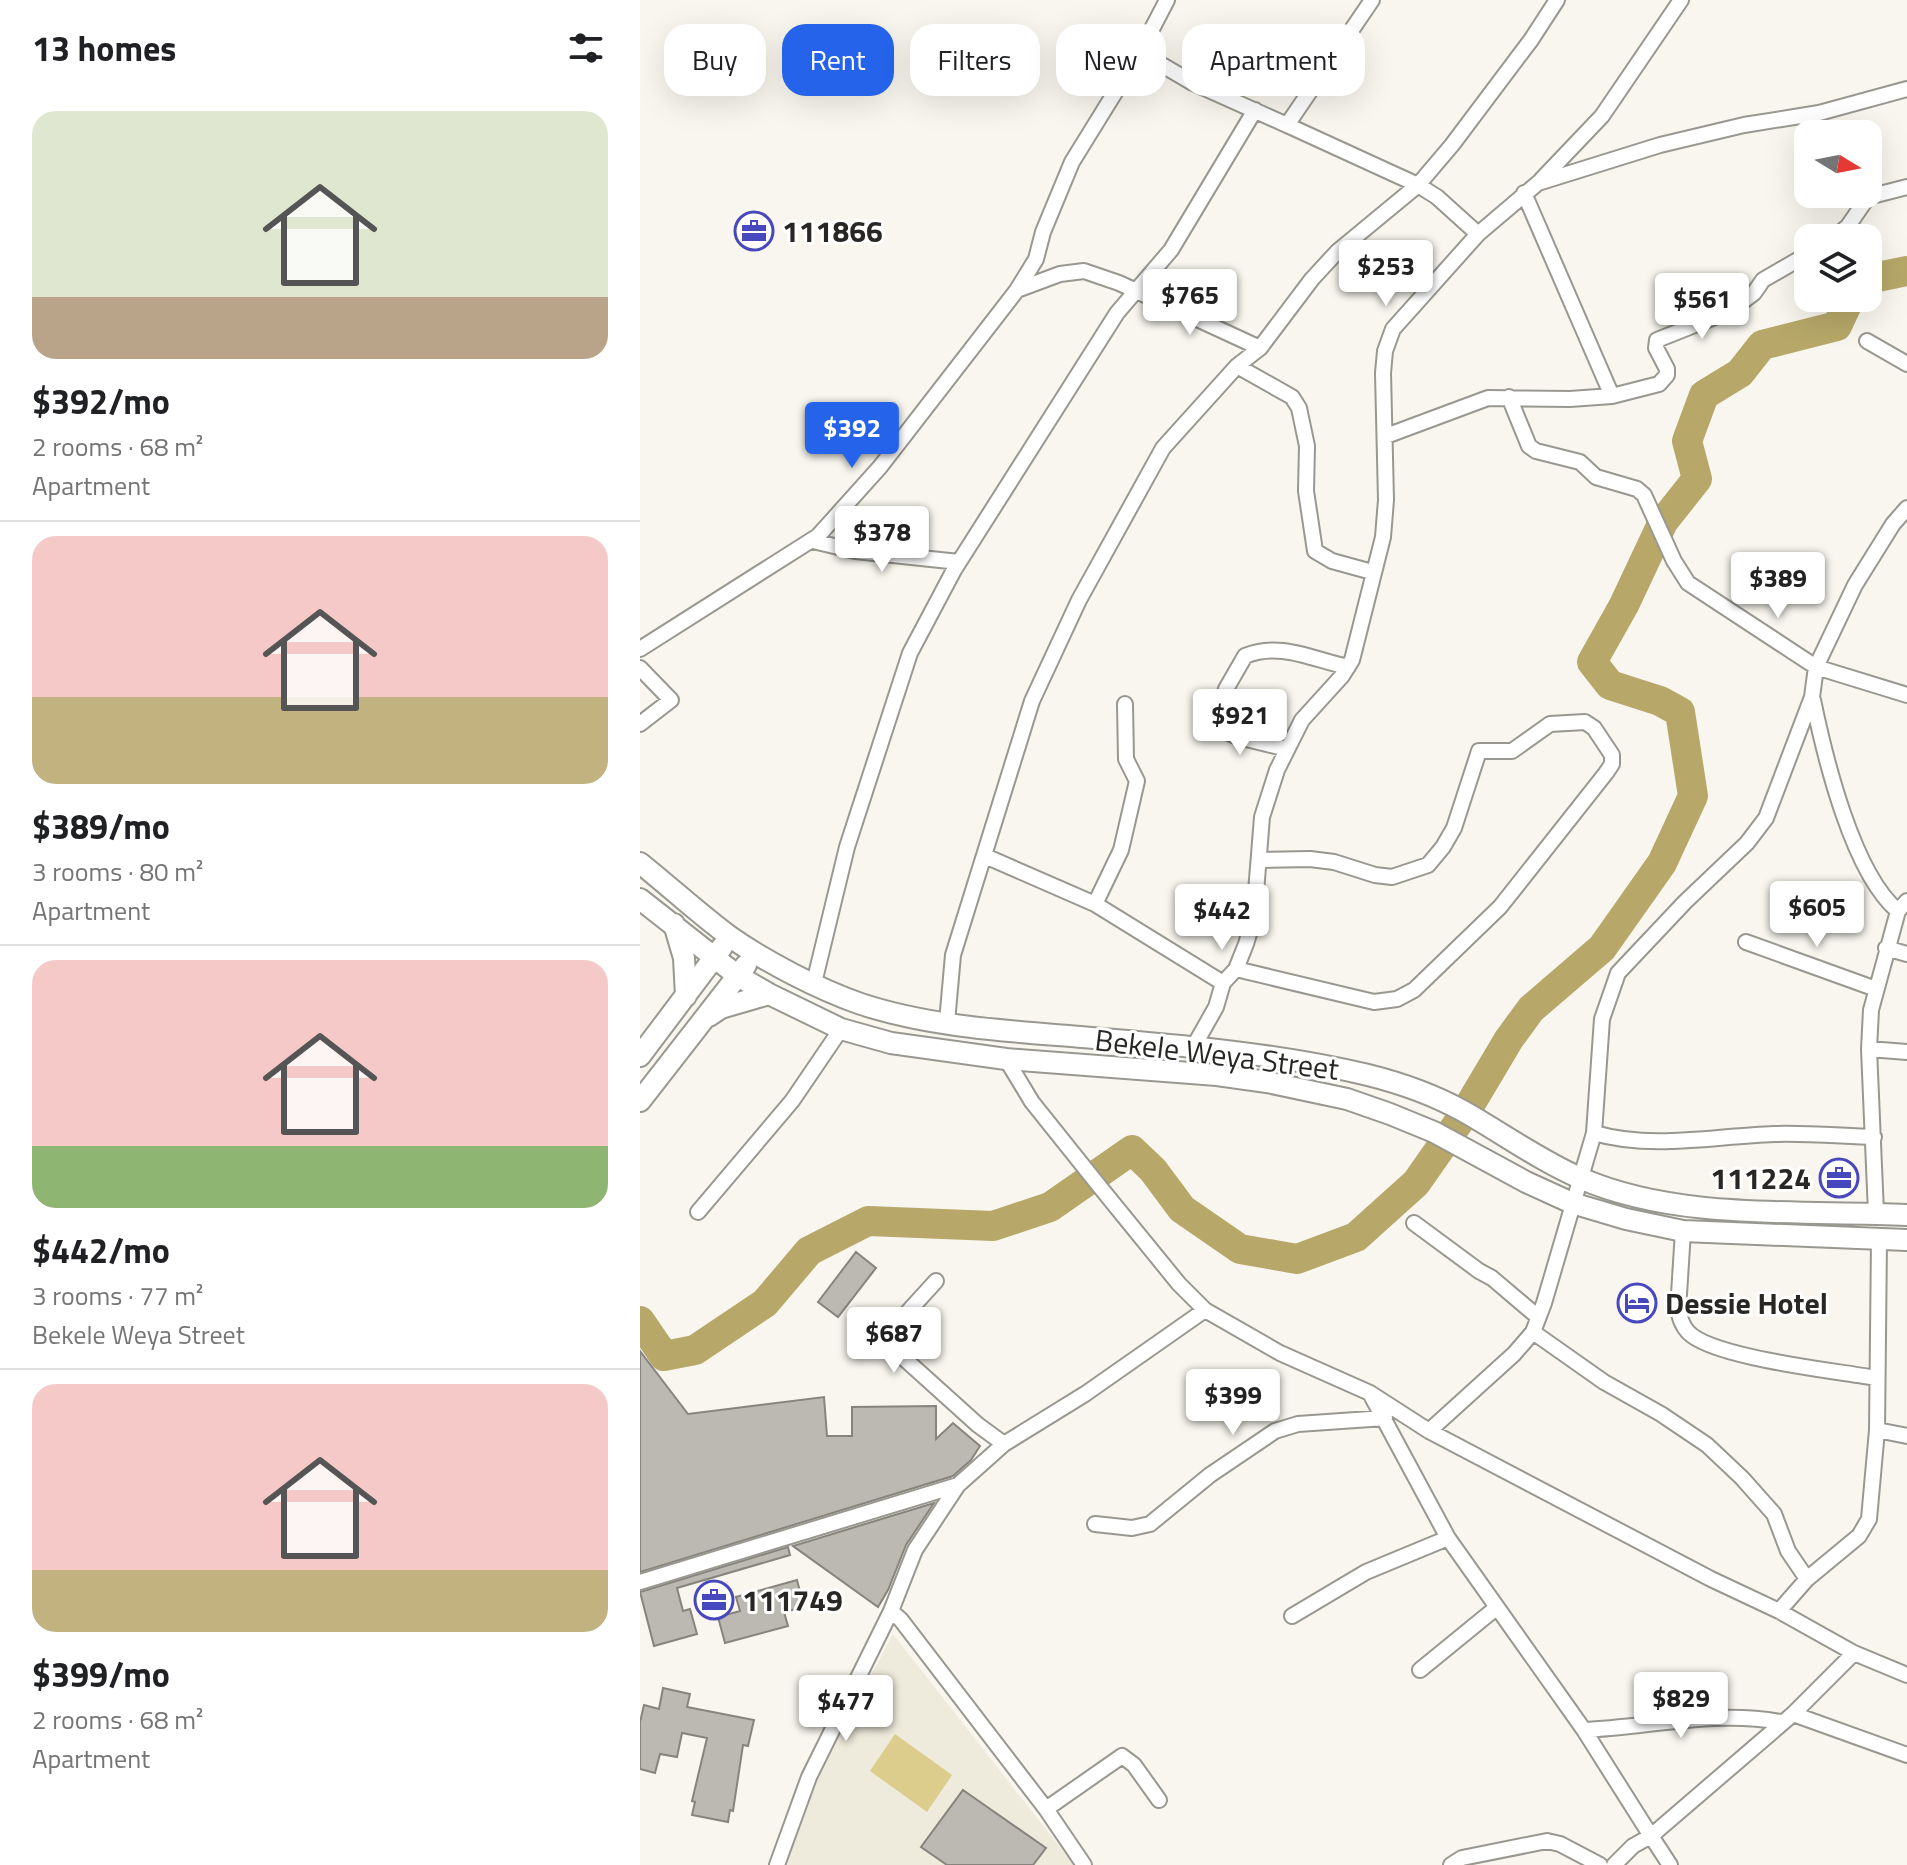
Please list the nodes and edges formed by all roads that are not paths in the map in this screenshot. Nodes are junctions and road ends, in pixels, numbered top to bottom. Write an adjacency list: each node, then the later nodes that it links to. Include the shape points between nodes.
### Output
1 (1167, 0): 5 (street)
2 (1372, 0): 10 (street)
3 (1557, 0): 12 (street)
4 (1681, 0): 11 (street, via 1602,116)
5 (1155, 24)
6 (1166, 67): 9 (street)
7 (1907, 89): 11 (street, via 1660,145)
8 (1113, 96): 18 (street, via 1072,162 1036,259)
9 (1255, 110): 10 (street); 19 (street, via 1171,250)
10 (1287, 125): 12 (street)
11 (1538, 183): 14 (street)
12 (1418, 185): 16 (street); 21 (street, via 1337,252)
13 (1907, 187): 15 (street, via 1868,197)
14 (1524, 193): 16 (street); 24 (street)
15 (1849, 224)
16 (1478, 234): 26 (street, via 1393,329 1383,373)
17 (1794, 262): 24 (street, via 1763,280 1730,311 1657,340 1667,375 1659,384)
18 (1017, 290): 19 (street, via 1084,271); 28 (street, via 880,467)
19 (1135, 291): 21 (street); 29 (street)
20 (1867, 341): 22 (street)
21 (1260, 348): 23 (street)
22 (1907, 364)
23 (1237, 366): 30 (street, via 1292,397 1299,408 1315,551); 40 (street, via 1163,448 1079,600 1032,701)
24 (1612, 396): 25 (street)
25 (1509, 397): 26 (street, via 1470,403); 33 (street, via 1529,446 1580,462 1610,483 1637,489 1688,583)
26 (1386, 436): 30 (street, via 1383,537)
27 (1907, 508): 33 (street, via 1855,585)
28 (813, 541): 29 (street); 31 (street)
29 (959, 562): 55 (street, via 910,653 847,847)
30 (1372, 572): 32 (street)
31 (640, 649)
32 (1348, 667): 39 (street, via 1302,720); 39 (street, via 1273,649 1245,656 1223,696 1214,727)
33 (1816, 667): 35 (street); 36 (street)
34 (640, 668): 38 (street, via 671,700)
35 (1907, 695)
36 (1812, 697): 45 (street, via 1858,852 1875,887); 69 (street, via 1766,818 1618,973 1602,1019)
37 (1125, 704): 44 (street, via 1126,759 1137,781 1121,850)
38 (640, 724)
39 (1287, 749): 41 (street, via 1262,817)
40 (985, 856): 44 (street); 61 (street, via 953,955)
41 (1260, 860): 53 (street, via 1254,917); 53 (street, via 1334,862 1384,876 1412,873 1428,865 1454,828 1479,751 1512,751 1550,724 1577,721 1594,728 1612,755 1606,773 1500,907 1414,990 1374,1002)
42 (640, 863): 47 (main road, Bekele Weya Street)
43 (640, 899): 46 (main road)
44 (1095, 904): 56 (street)
45 (1903, 906): 49 (street)
46 (674, 924): 52 (main road); 59 (main road, via 684,958)
47 (729, 936): 50 (main road, Bekele Weya Street); 52 (main road)
48 (1746, 942): 57 (street)
49 (1886, 948): 51 (street); 57 (street)
50 (755, 952): 54 (main road); 55 (main road, Bekele Weya Street)
51 (1907, 954)
52 (714, 958): 54 (main road); 59 (main road)
53 (1236, 969): 56 (street)
54 (738, 976): 58 (main road); 60 (main road)
55 (814, 983): 61 (main road, Bekele Weya Street, via 859,1003)
56 (1223, 983): 63 (street)
57 (1876, 989): 64 (street)
58 (769, 994): 60 (main road); 62 (main road)
59 (686, 996): 66 (main road)
60 (705, 1018): 68 (main road)
61 (947, 1022): 63 (main road, Bekele Weya Street)
62 (841, 1029): 67 (main road, via 891,1043); 73 (street, via 792,1101)
63 (1194, 1046): 71 (main road, Bekele Weya Street, via 1370,1075 1447,1103)
64 (1869, 1049): 65 (street); 70 (street)
65 (1907, 1052)
66 (640, 1056)
67 (1006, 1059): 72 (main road, via 1204,1074 1347,1099 1443,1136); 81 (street, via 1032,1102)
68 (640, 1101)
69 (1594, 1133): 70 (street, via 1619,1140 1775,1134); 71 (street)
70 (1874, 1137): 74 (street)
71 (1581, 1179): 72 (street); 74 (main road, Bekele Weya Street, via 1688,1205)
72 (1572, 1203): 77 (main road); 82 (street)
73 (698, 1212)
74 (1876, 1213): 75 (main road, Bekele Weya Street)
75 (1907, 1215)
76 (1414, 1223): 82 (street, via 1492,1278)
77 (1683, 1231): 78 (main road); 83 (street, via 1678,1310 1689,1333 1718,1348)
78 (1879, 1240): 79 (main road); 83 (street)
79 (1907, 1240)
80 (936, 1281): 89 (street, via 895,1326 897,1352)
81 (1205, 1310): 84 (street, via 1280,1353); 89 (street)
82 (1536, 1325): 87 (street, via 1514,1354); 93 (street, via 1604,1382 1707,1445 1774,1514 1788,1551)
83 (1876, 1378): 86 (street)
84 (1370, 1393): 85 (street); 87 (street)
85 (1385, 1418): 91 (street, via 1298,1424 1275,1431 1150,1524); 92 (street)
86 (1877, 1430): 88 (street); 93 (street, via 1869,1519 1859,1536)
87 (1429, 1431): 97 (street)
88 (1907, 1436)
89 (1004, 1444): 90 (street)
90 (958, 1485): 94 (street); 96 (street, via 915,1550)
91 (1095, 1524)
92 (1448, 1538): 95 (street); 98 (street, via 1366,1572)
93 (1807, 1579): 97 (street)
94 (640, 1582)
95 (1496, 1608): 100 (street); 104 (street)
96 (891, 1611): 107 (street); 109 (street, via 809,1777)
97 (1779, 1611): 99 (street)
98 (1292, 1616)
99 (1854, 1653): 101 (street); 102 (street)
100 (1420, 1670)
101 (1907, 1675)
102 (1793, 1714): 103 (street); 105 (street)
103 (1780, 1722): 104 (street, via 1698,1719); 108 (street)
104 (1584, 1730): 108 (street)
105 (1907, 1755)
106 (1159, 1800): 107 (street, via 1122,1756)
107 (1046, 1809): 110 (street)
108 (1651, 1836): 113 (street); 114 (street)
109 (777, 1865)
110 (1084, 1865)
111 (1451, 1865): 112 (street, via 1462,1858 1547,1841)
112 (1600, 1865)
113 (1614, 1865)
114 (1670, 1865)

